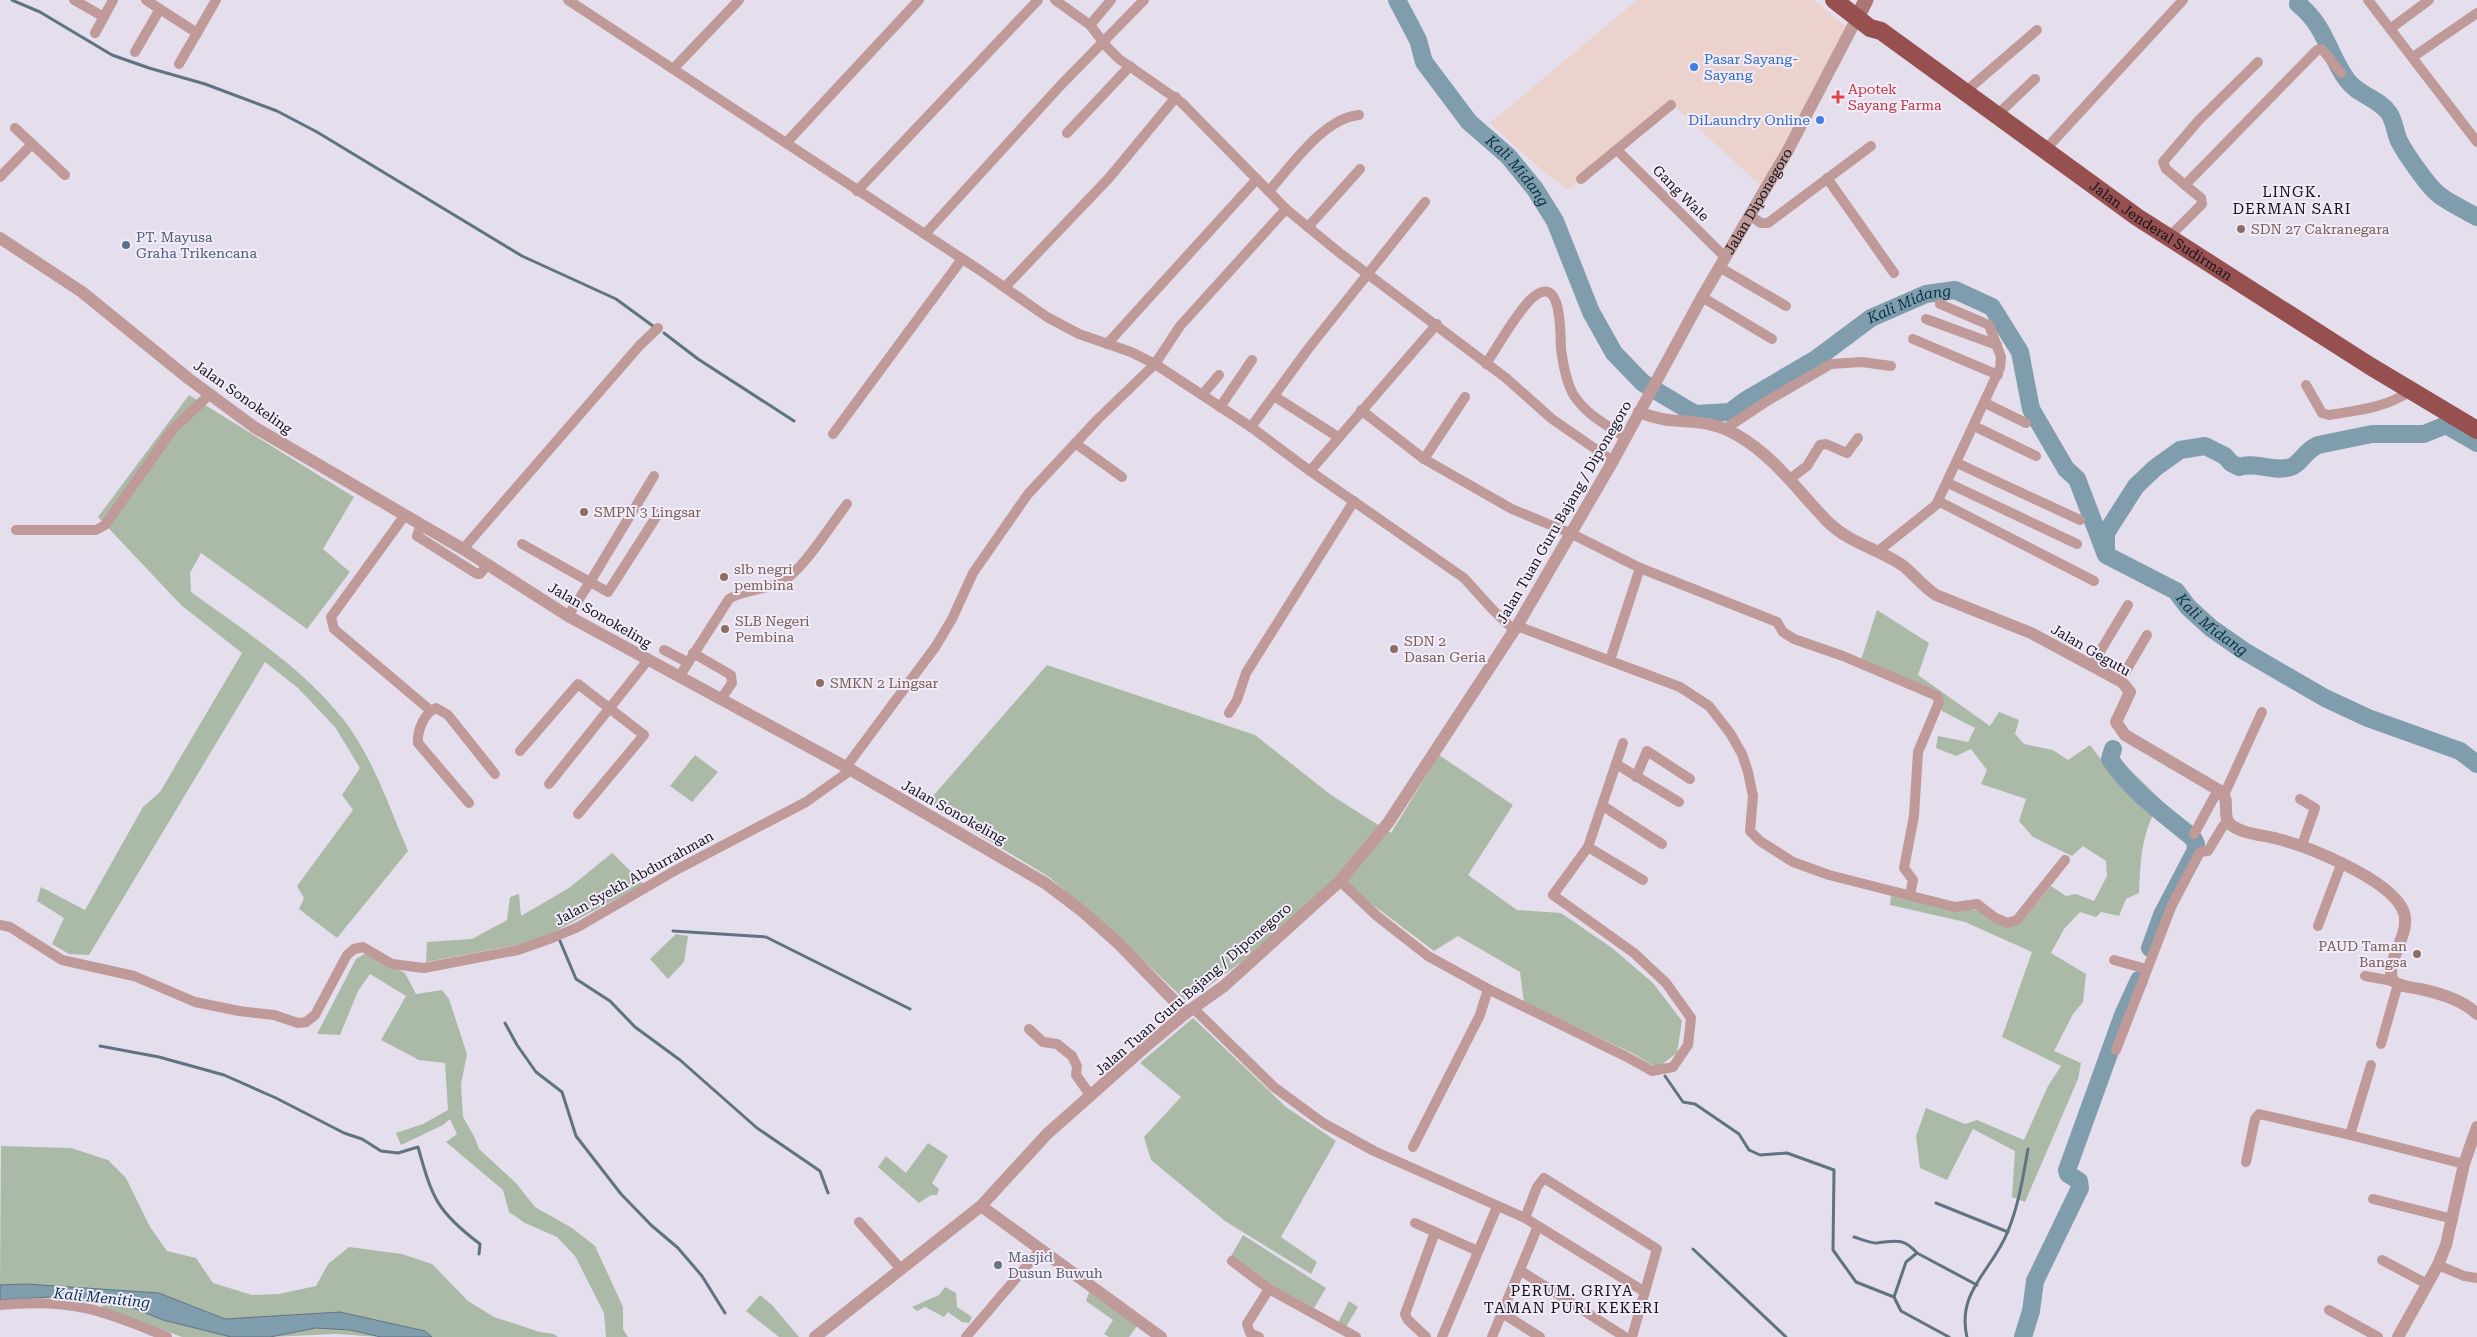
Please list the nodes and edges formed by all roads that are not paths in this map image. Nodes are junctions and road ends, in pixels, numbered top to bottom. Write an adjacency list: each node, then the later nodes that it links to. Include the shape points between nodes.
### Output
1 (74, 0): 19 (street)
2 (113, 0): 19 (street)
3 (146, 0): 17 (street)
4 (216, 0): 24 (street)
5 (568, 0): 31 (street)
6 (739, 0): 31 (street)
7 (919, 0): 42 (street)
8 (1038, 0): 54 (street)
9 (1055, 0): 20 (street)
10 (1111, 0): 20 (street)
11 (1144, 0): 25 (street)
12 (1834, 0): 16 (highway, Jalan Jenderal Sudirman)
13 (2183, 0): 46 (street)
14 (2368, 0): 21 (street)
15 (2429, 0): 21 (street)
16 (1858, 7): 34 (highway, Jalan Jenderal Sudirman, via 1870,28 1881,31); 58 (street, Jalan Diponegoro, via 1787,152)
17 (160, 9): 24 (street); 26 (street)
18 (2477, 13): 27 (street)
19 (104, 17): 23 (street)
20 (1090, 24): 25 (street)
21 (2390, 29): 27 (street)
22 (2037, 30): 34 (street)
23 (95, 33)
24 (197, 33): 29 (street)
25 (1103, 41): 30 (street); 60 (street)
26 (135, 52)
27 (2413, 57): 41 (street)
28 (2258, 62): 53 (street, via 2199,120 2163,162 2166,169)
29 (179, 64)
30 (1130, 66): 35 (street); 40 (street)
31 (673, 69): 42 (street)
32 (2341, 73): 53 (street, via 2322,49 2318,50)
33 (2034, 79): 38 (street)
34 (1965, 92): 38 (highway, Jalan Jenderal Sudirman)
35 (1176, 97): 51 (street); 67 (street, via 1109,178)
36 (1670, 106): 45 (street)
37 (1359, 115): 55 (street, via 1333,123)
38 (1997, 115): 46 (highway, Jalan Jenderal Sudirman)
39 (15, 128): 43 (street)
40 (1068, 133)
41 (2477, 142)
42 (786, 143): 54 (street)
43 (32, 144): 48 (street); 49 (street)
44 (1870, 146): 50 (street)
45 (1617, 150): 52 (street); 64 (street, Gang Wale)
46 (2045, 150): 62 (highway, Jalan Jenderal Sudirman)
47 (1360, 169): 59 (street)
48 (65, 174)
49 (0, 177)
50 (1827, 178): 58 (street, via 1768,223 1761,223); 65 (street)
51 (1258, 179): 55 (street); 76 (street)
52 (1581, 179)
53 (2185, 185): 62 (street, via 2201,198 2202,204)
54 (857, 191): 60 (street)
55 (1269, 191): 57 (street)
56 (1425, 202): 66 (street)
57 (1286, 209): 59 (street); 79 (street, via 1180,326)
58 (1749, 215): 64 (street, Jalan Diponegoro)
59 (1308, 227): 66 (street)
60 (925, 234): 63 (street)
61 (0, 238): 86 (street, Jalan Sonokeling, via 82,292)
62 (2168, 238): 85 (highway, Jalan Jenderal Sudirman)
63 (962, 259): 67 (street); 100 (street)
64 (1722, 262): 68 (street, Jalan Diponegoro); 70 (street, Gang Wale)
65 (1894, 273)
66 (1369, 274): 72 (street); 88 (street)
67 (1005, 287): 76 (street, via 1048,317)
68 (1702, 297): 74 (street); 90 (street, Jalan Diponegoro)
69 (1940, 304): 77 (street, via 1989,325)
70 (1786, 306)
71 (1926, 319): 77 (street)
72 (1437, 324): 80 (street); 93 (street)
73 (658, 328): 125 (street)
74 (1772, 339)
75 (1913, 340): 83 (street)
76 (1107, 344): 79 (street)
77 (1997, 345): 83 (street, via 2001,357)
78 (1252, 360): 92 (street)
79 (1155, 364): 87 (street); 104 (street)
80 (1486, 364): 102 (street, via 1531,299 1543,293 1551,294 1562,323 1561,349 1574,394 1593,416); 107 (street, via 1552,419)
81 (1891, 366): 98 (street, via 1862,362 1831,364)
82 (1219, 375): 87 (street)
83 (1998, 375): 91 (street)
84 (2306, 385): 85 (street, via 2322,413 2329,415 2383,406)
85 (2410, 391): 99 (highway, Jalan Jenderal Sudirman)
86 (210, 394): 118 (street, Jalan Sonokeling, via 254,427); 121 (street, via 173,429 105,525 96,530)
87 (1202, 395): 92 (street)
88 (1274, 396): 97 (street); 101 (street)
89 (1465, 396): 106 (street)
90 (1646, 398): 94 (street, Jalan Tuan Guru Bajang / Diponegoro)
91 (1985, 403): 95 (street); 96 (street)
92 (1220, 407): 97 (street)
93 (1361, 410): 101 (street); 106 (street)
94 (1639, 412): 98 (street, Jalan Gegutu, via 1659,420 1707,422); 102 (street, Jalan Tuan Guru Bajang / Diponegoro)
95 (2026, 423)
96 (1974, 426): 105 (street); 108 (street)
97 (1251, 427): 109 (street)
98 (1726, 429): 112 (street, Jalan Gegutu, via 1751,444)
99 (2477, 430)
100 (833, 434)
101 (1338, 437): 109 (street)
102 (1626, 438): 107 (street, Jalan Tuan Guru Bajang / Diponegoro)
103 (1858, 438): 112 (street, via 1847,454 1826,444 1820,445 1806,466)
104 (1075, 443): 111 (street); 151 (street, via 1028,494 979,565 936,646)
105 (2036, 456)
106 (1424, 459): 122 (street, via 1512,509)
107 (1613, 461): 122 (street, Jalan Tuan Guru Bajang / Diponegoro)
108 (1957, 463): 113 (street); 119 (street)
109 (1310, 471): 114 (street)
110 (654, 476): 130 (street)
111 (1122, 477)
112 (1790, 478): 126 (street, Jalan Gegutu, via 1843,536)
113 (1948, 483): 115 (street); 124 (street)
114 (1354, 501): 133 (street, via 1464,578 1492,609); 147 (street, via 1246,673)
115 (1938, 501): 126 (street); 129 (street)
116 (847, 504): 136 (street, via 791,576 765,589 737,594 729,599)
117 (658, 514): 130 (street, via 608,592)
118 (405, 515): 120 (street, Jalan Sonokeling); 145 (street, via 331,617 334,629)
119 (2080, 520)
120 (421, 524): 125 (street, Jalan Sonokeling); 127 (street, via 417,536 477,574)
121 (16, 530)
122 (1570, 534): 128 (street); 133 (street, Jalan Tuan Guru Bajang / Diponegoro)
123 (522, 544): 130 (street)
124 (2077, 544)
125 (463, 549): 127 (street, Jalan Sonokeling)
126 (1877, 552): 140 (street, Jalan Gegutu, via 1902,566 1936,595 2001,620)
127 (487, 565): 132 (street, Jalan Sonokeling)
128 (1640, 568): 138 (street); 171 (street, via 1774,621 1794,639 1937,696 1939,702 1918,752 1914,816 1904,868 1913,880)
129 (2094, 581)
130 (590, 582): 132 (street)
131 (2128, 605): 140 (street)
132 (568, 616): 137 (street, Jalan Sonokeling)
133 (1516, 628): 138 (street); 170 (street, Jalan Tuan Guru Bajang / Diponegoro, via 1388,823)
134 (2147, 635): 142 (street)
135 (664, 650): 139 (street)
136 (693, 652): 139 (street); 143 (street, via 731,675 732,683)
137 (648, 660): 141 (street, Jalan Sonokeling); 144 (street)
138 (1610, 660): 171 (street, via 1680,687 1704,702 1720,718 1742,754 1748,772 1753,796 1749,828 1760,841 1808,868)
139 (687, 662): 141 (street)
140 (2092, 665): 142 (street, Jalan Gegutu)
141 (679, 676): 143 (street, Jalan Sonokeling)
142 (2120, 681): 156 (street, Jalan Gegutu, via 2130,692 2116,720 2119,730)
143 (721, 699): 151 (street, Jalan Sonokeling)
144 (610, 708): 149 (street, via 578,684); 155 (street); 161 (street, via 644,735)
145 (430, 710): 152 (street, via 436,708 448,715); 159 (street, via 417,734 418,743)
146 (2262, 712): 156 (street)
147 (1229, 713)
148 (1623, 743): 150 (street)
149 (520, 751)
150 (1616, 764): 153 (street); 160 (street)
151 (848, 769): 172 (street, Jalan Syekh Abdurrahman, via 806,802 684,866 578,927 552,938 518,950 424,968 392,964 366,948 354,949 347,955 315,1015 302,1022 201,1004 134,976 62,960 10,927); 179 (street, Jalan Sonokeling, via 1045,883 1082,911)
152 (495, 774)
153 (1636, 777): 154 (street, via 1647,751); 158 (street)
154 (1690, 779)
155 (549, 784)
156 (2221, 792): 162 (street); 163 (street)
157 (2300, 800): 165 (street, via 2315,808)
158 (1679, 802)
159 (469, 803)
160 (1603, 806): 164 (street); 166 (street)
161 (578, 814)
162 (2228, 822): 165 (street, via 2242,830); 175 (street, via 2208,851 2200,852)
163 (2194, 834)
164 (1662, 844)
165 (2302, 845): 168 (street)
166 (1588, 847): 169 (street); 178 (street, via 1553,894 1634,953 1666,982 1691,1018 1688,1045 1673,1067 1652,1071)
167 (2065, 860): 171 (street, via 2022,914 2011,922 2002,922 1977,904 1955,907)
168 (2342, 862): 173 (street); 177 (street, via 2390,894 2403,910 2405,929 2391,972)
169 (1643, 880)
170 (1340, 881): 178 (street, via 1377,916 1428,956); 179 (street, Jalan Tuan Guru Bajang / Diponegoro, via 1224,986)
171 (1910, 896)
172 (0, 925)
173 (2318, 926)
174 (2114, 960): 175 (street)
175 (2143, 968): 183 (street)
176 (2365, 976): 177 (street)
177 (2396, 983): 180 (street, via 2438,994 2463,1004); 182 (street)
178 (1488, 990): 188 (street, via 1480,1015)
179 (1190, 1010): 185 (street, Jalan Tuan Guru Bajang / Diponegoro); 193 (street, via 1274,1087 1323,1123 1374,1151)
180 (2477, 1014)
181 (1029, 1029): 185 (street, via 1043,1042 1058,1044 1072,1056 1077,1066 1076,1075)
182 (2381, 1044)
183 (2116, 1050)
184 (2371, 1065): 187 (street)
185 (1091, 1096): 192 (street, Jalan Tuan Guru Bajang / Diponegoro, via 1047,1134)
186 (2477, 1127): 190 (street)
187 (2350, 1135): 189 (street, via 2259,1114 2255,1118); 190 (street)
188 (1413, 1147)
189 (2246, 1162)
190 (2464, 1164): 195 (street)
191 (2373, 1199): 195 (street)
192 (981, 1206): 200 (street); 205 (street, Jalan Tuan Guru Bajang / Diponegoro)
193 (1496, 1207): 194 (street); 201 (street)
194 (1525, 1218): 198 (street); 210 (street, via 1537,1186 1544,1178 1657,1249)
195 (2452, 1219): 204 (street)
196 (859, 1222): 205 (street)
197 (1416, 1223): 199 (street)
198 (1538, 1226): 206 (street); 210 (street)
199 (1436, 1232): 201 (street); 220 (street, via 1405,1314)
200 (1041, 1249): 216 (street); 217 (street)
201 (1478, 1251): 221 (street)
202 (2382, 1260): 208 (street)
203 (1232, 1261): 209 (street)
204 (2438, 1265): 207 (street); 208 (street)
205 (901, 1269): 215 (street, Jalan Tuan Guru Bajang / Diponegoro)
206 (1521, 1271): 213 (street); 224 (street)
207 (2477, 1278)
208 (2427, 1284): 227 (street)
209 (1269, 1289): 218 (street, via 1247,1324 1250,1333); 219 (street)
210 (1645, 1292): 225 (street)
211 (0, 1305): 214 (street, via 73,1304 110,1314)
212 (2329, 1310): 226 (street)
213 (1502, 1314): 222 (street); 223 (street)
214 (167, 1337)
215 (816, 1337)
216 (966, 1337)
217 (1161, 1337)
218 (1259, 1337)
219 (1356, 1337)
220 (1426, 1337)
221 (1442, 1337)
222 (1492, 1337)
223 (1540, 1337)
224 (1626, 1337)
225 (1632, 1337)
226 (2378, 1337)
227 (2398, 1337)

